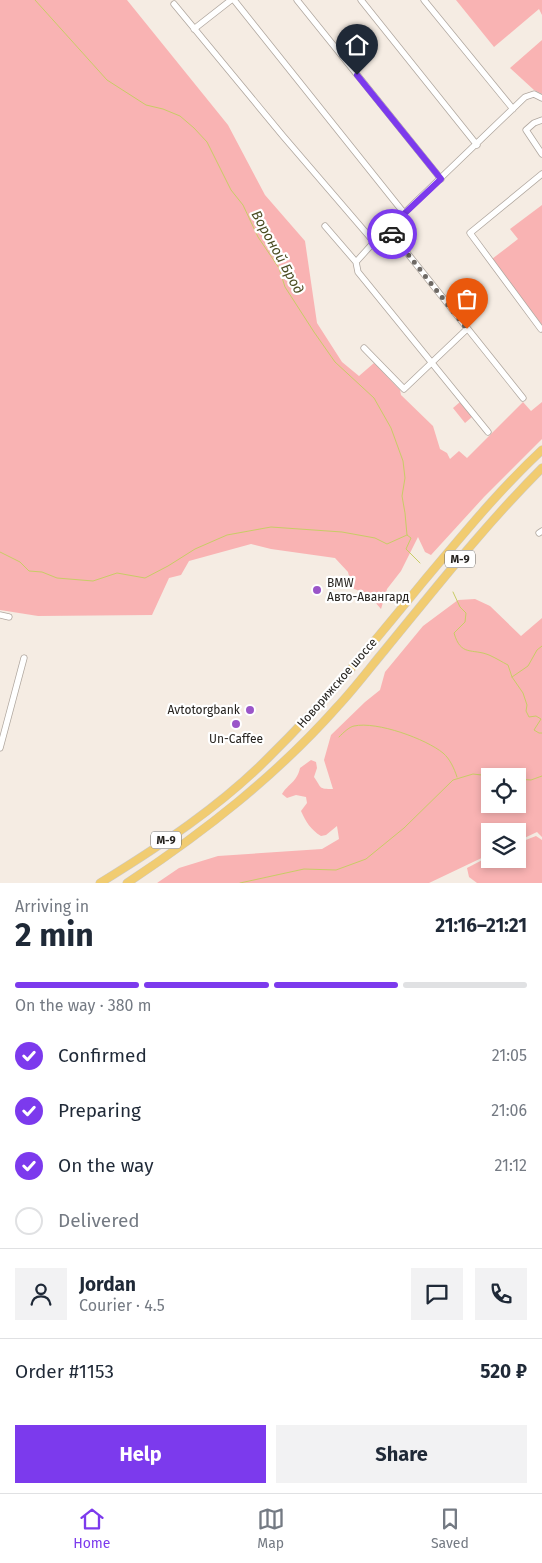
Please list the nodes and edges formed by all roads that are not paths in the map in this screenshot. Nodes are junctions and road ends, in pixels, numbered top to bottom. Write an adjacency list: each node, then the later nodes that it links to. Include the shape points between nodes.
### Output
1 (232, 0): 6 (street); 14 (street)
2 (297, 0): 13 (street)
3 (360, 0): 10 (street)
4 (424, 0): 8 (street)
5 (174, 4): 6 (street)
6 (194, 29): 17 (street)
7 (542, 98): 8 (street, via 530,95)
8 (512, 109): 10 (street)
9 (542, 120): 11 (street, via 526,130)
10 (477, 145): 13 (street)
11 (542, 154)
12 (542, 174): 20 (street, via 470,233)
13 (441, 179): 14 (street)
14 (404, 213): 16 (street)
15 (325, 226): 18 (street)
16 (388, 229): 17 (street); 19 (street)
17 (374, 242): 18 (street)
18 (356, 262): 22 (street, via 358,272)
19 (467, 329): 22 (street); 23 (street)
20 (542, 329)
21 (364, 348): 22 (street, via 404,389)
22 (432, 362): 24 (street)
23 (523, 398)
24 (488, 432)
25 (542, 450): 31 (highway, Новорижское шоссе / М-9, via 479,515 350,669 270,757 195,819)
26 (542, 468): 32 (highway, Новорижское шоссе / М-9, via 474,542 338,706 298,749 212,823)
27 (0, 615): 28 (street)
28 (8, 617)
29 (24, 658): 30 (street)
30 (0, 748)
31 (100, 883)
32 (127, 883)

